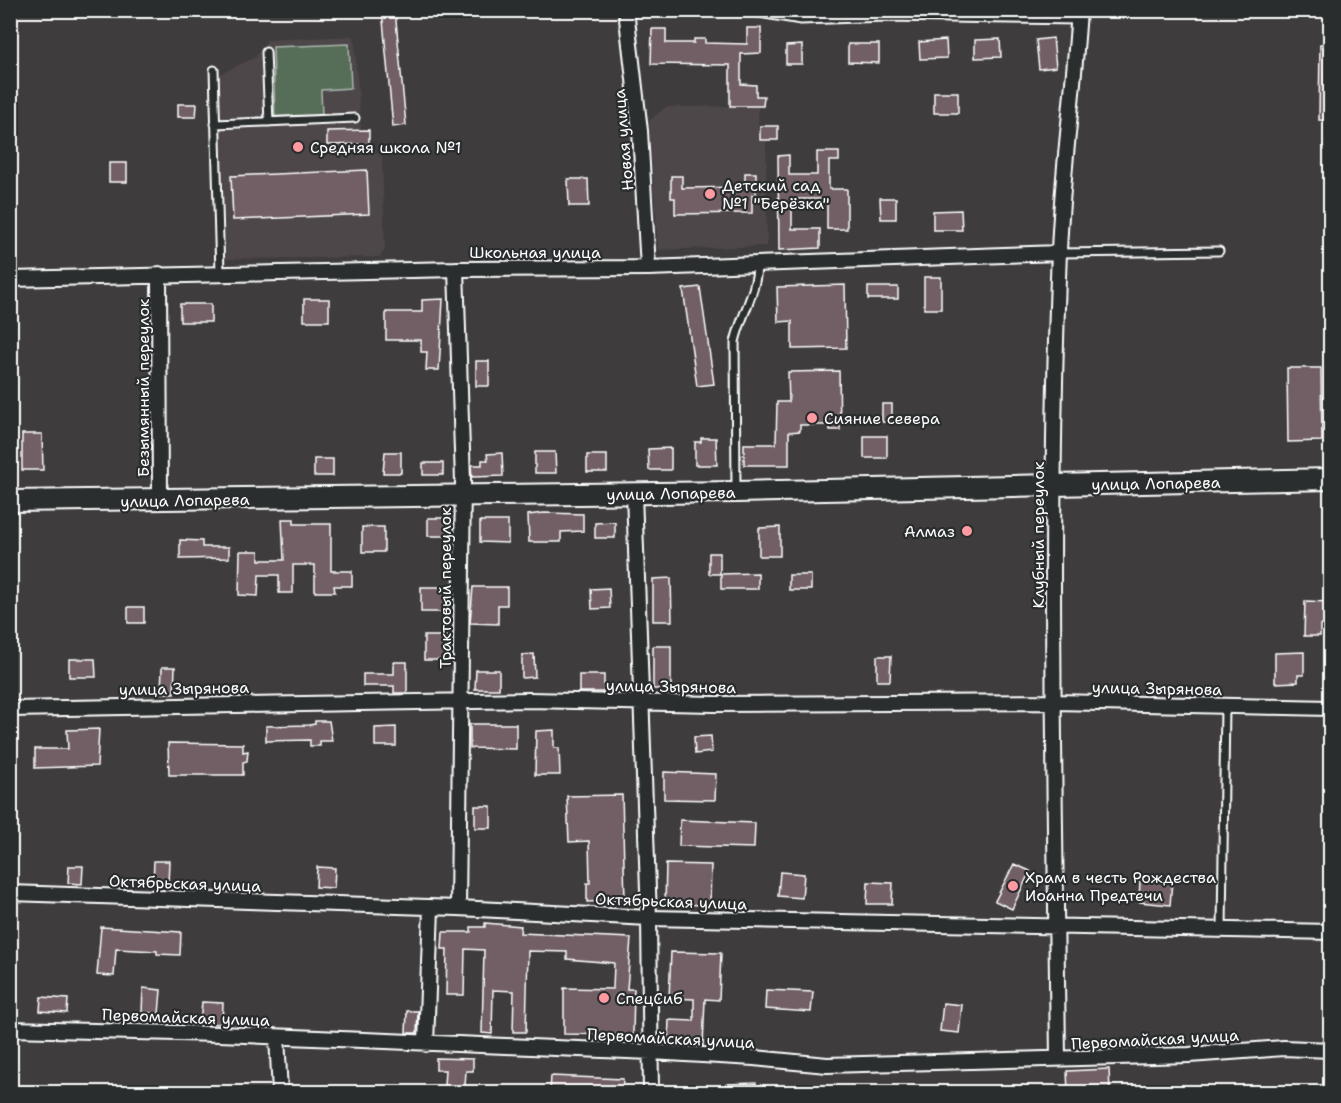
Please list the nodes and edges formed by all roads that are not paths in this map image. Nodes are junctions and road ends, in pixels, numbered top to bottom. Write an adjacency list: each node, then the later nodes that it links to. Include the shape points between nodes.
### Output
1 (626, 10): 12 (street, Новая улица, via 640,131)
2 (741, 10): 3 (lane, via 801,20)
3 (1079, 15): 10 (street, Клубный переулок)
4 (266, 52): 7 (lane)
5 (213, 70): 8 (lane)
6 (355, 118): 7 (lane)
7 (268, 122): 8 (lane)
8 (216, 124): 14 (lane)
9 (1219, 250): 10 (lane)
10 (1059, 253): 11 (street, Школьная улица); 18 (street, Клубный переулок)
11 (757, 264): 12 (street, Школьная улица); 19 (lane, via 757,283 735,342)
12 (648, 268): 13 (street, Школьная улица)
13 (456, 269): 14 (street, Школьная улица); 21 (street, Трактовый переулок)
14 (220, 273): 15 (street, Школьная улица)
15 (159, 274): 16 (street, Школьная улица); 23 (street, Безымянный переулок)
16 (10, 279)
17 (1330, 479): 18 (main road, улица Лопарева)
18 (1054, 485): 19 (main road, улица Лопарева); 26 (street, Клубный переулок)
19 (736, 492): 20 (main road, улица Лопарева)
20 (634, 494): 21 (main road, улица Лопарева); 25 (street)
21 (462, 495): 23 (main road, улица Лопарева); 24 (street, Трактовый переулок)
22 (10, 501): 23 (main road, улица Лопарева)
23 (160, 501)
24 (461, 701): 25 (street, улица Зырянова); 28 (street, улица Зырянова); 32 (street, Трактовый переулок)
25 (640, 702): 26 (street, улица Зырянова); 33 (street)
26 (1055, 702): 27 (street, улица Зырянова); 34 (street, Клубный переулок)
27 (1225, 706): 29 (street, улица Зырянова); 35 (lane)
28 (10, 708)
29 (1330, 708)
30 (10, 893): 31 (street, Октябрьская улица)
31 (431, 908): 32 (street, Октябрьская улица); 39 (street)
32 (458, 908): 33 (street, Октябрьская улица)
33 (649, 918): 34 (street, Октябрьская улица); 41 (street)
34 (1056, 925): 35 (street, Октябрьская улица); 42 (street, Клубный переулок)
35 (1222, 928): 36 (street, Октябрьская улица)
36 (1330, 932)
37 (10, 1029): 38 (street, Первомайская улица)
38 (277, 1037): 39 (street, Первомайская улица); 43 (street)
39 (426, 1044): 41 (street, Первомайская улица)
40 (1330, 1050): 42 (street, Первомайская улица, via 1284,1048)
41 (651, 1052): 42 (street, Первомайская улица, via 827,1065); 44 (street)
42 (1058, 1059)
43 (280, 1092)
44 (651, 1092)

